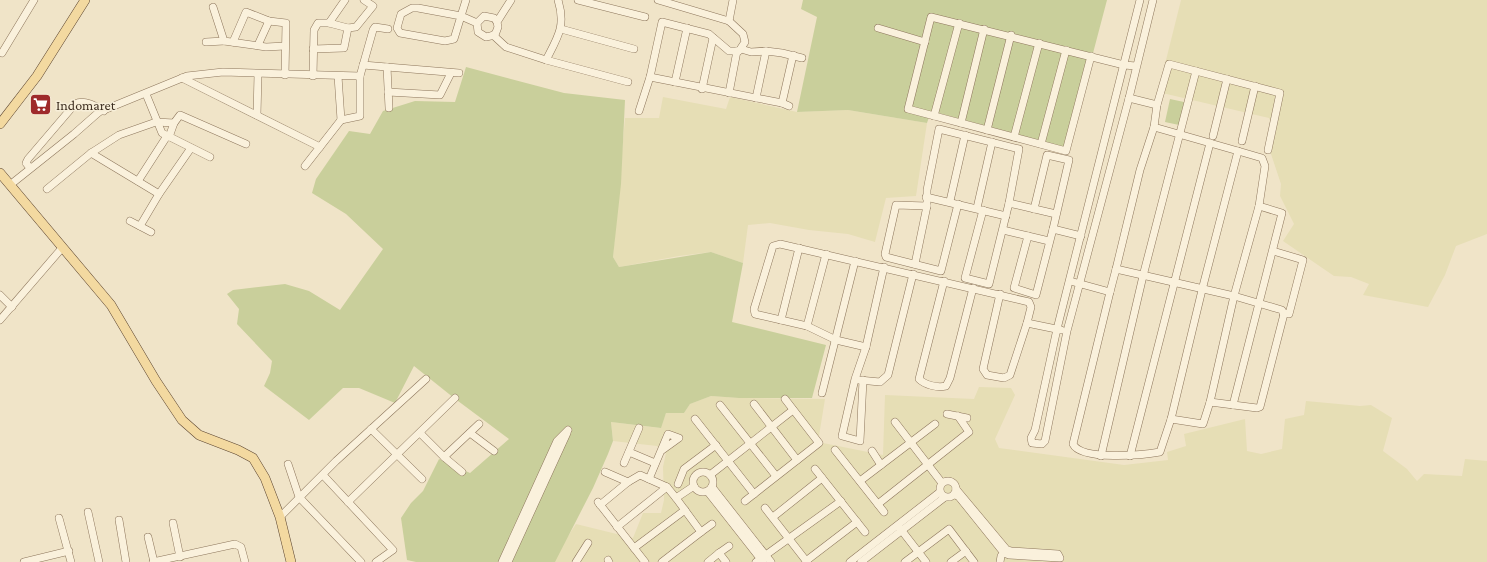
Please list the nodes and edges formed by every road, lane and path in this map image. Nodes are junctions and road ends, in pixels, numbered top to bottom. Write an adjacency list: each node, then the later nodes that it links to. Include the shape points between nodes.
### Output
1 (34, 0): 43 (street)
2 (85, 0): 79 (main road, via 37,76)
3 (345, 0): 19 (street)
4 (365, 0): 22 (street, via 373,6 356,28)
5 (466, 0): 14 (street)
6 (511, 0): 18 (street)
7 (558, 0): 26 (street, via 562,14)
8 (578, 0): 15 (street)
9 (658, 0): 17 (street)
10 (732, 0): 17 (street)
11 (1140, 0): 49 (street)
12 (1153, 0): 50 (street)
13 (213, 7): 31 (street)
14 (461, 16): 14 (street, via 412,8 402,14 397,28 404,34 451,40 454,39); 20 (street)
15 (645, 18)
16 (269, 21): 33 (street, via 246,12); 36 (street); 37 (street, via 286,23)
17 (729, 21): 40 (street, via 745,38)
18 (497, 22): 20 (street, via 490,16 480,19); 28 (street, via 497,31)
19 (329, 23): 22 (street); 38 (street, via 318,23 314,30)
20 (477, 23): 28 (street, via 478,32 482,36)
21 (959, 23): 27 (street); 34 (street, via 931,17); 78 (street)
22 (348, 28): 38 (street, via 344,48)
23 (687, 28): 30 (street, via 709,34); 60 (street, via 665,21 660,23); 64 (street)
24 (878, 28): 34 (street)
25 (388, 29): 48 (street, via 374,27)
26 (562, 29): 39 (street); 47 (street)
27 (984, 29): 29 (street); 83 (street)
28 (493, 35): 47 (street, via 506,47)
29 (1011, 35): 35 (street); 85 (street)
30 (713, 38): 40 (street, via 729,51); 66 (street)
31 (224, 41): 32 (street); 33 (street)
32 (206, 42)
33 (233, 42): 36 (street)
34 (925, 42): 78 (street, via 908,109)
35 (1039, 43): 41 (street); 90 (street)
36 (258, 45): 37 (street, via 266,48)
37 (285, 46): 56 (street)
38 (313, 49): 57 (street)
39 (634, 49)
40 (739, 50): 42 (street); 68 (street)
41 (1066, 50): 45 (street); 96 (street)
42 (766, 51): 44 (street); 70 (street)
43 (2, 53)
44 (793, 55): 46 (street); 70 (street, via 786,105)
45 (1091, 56): 49 (street); 96 (street, via 1066,151)
46 (802, 58)
47 (546, 60): 63 (street)
48 (363, 65): 51 (street); 59 (street)
49 (1124, 65): 50 (street); 72 (street)
50 (1136, 66): 71 (street)
51 (387, 67): 53 (street); 67 (street)
52 (1196, 71): 62 (street); 73 (street, via 1169,64); 86 (street)
53 (451, 73): 54 (street); 67 (street, via 440,95)
54 (459, 73)
55 (258, 74): 56 (street); 61 (street, via 223,72 192,74); 77 (street)
56 (285, 75): 57 (street)
57 (313, 76): 58 (street)
58 (338, 76): 59 (street); 80 (street)
59 (360, 76): 80 (street, via 361,114 358,118)
60 (650, 77): 64 (street); 76 (street)
61 (182, 78): 69 (street); 77 (street)
62 (1227, 79): 65 (street); 89 (street)
63 (628, 82)
64 (675, 82): 66 (street)
65 (1255, 86): 91 (street); 99 (street, via 1281,95)
66 (702, 88): 68 (street)
67 (388, 92): 74 (street)
68 (730, 93): 70 (street)
69 (146, 94): 75 (street); 81 (street)
70 (756, 98)
71 (1128, 101): 72 (street); 73 (street); 141 (street)
72 (1115, 102): 127 (street)
73 (1157, 105): 84 (street)
74 (388, 108)
75 (104, 111): 105 (street); 105 (street, via 86,103 75,104 28,160 26,163)
76 (639, 111)
77 (257, 115): 97 (street)
78 (934, 116): 83 (street)
79 (1, 120)
80 (341, 120): 97 (street)
81 (156, 122): 82 (street); 88 (street, via 159,129); 94 (street, via 119,135)
82 (174, 123): 88 (street); 95 (street, via 180,115)
83 (961, 123): 85 (street)
84 (1154, 127): 86 (street); 136 (street, via 1140,170)
85 (987, 130): 90 (street)
86 (1180, 134): 93 (street); 138 (street)
87 (965, 135): 92 (street); 111 (street, via 939,129); 112 (street)
88 (168, 136): 98 (street); 107 (street)
89 (1213, 136)
90 (1014, 137): 96 (street)
91 (1242, 141)
92 (992, 142): 113 (street, via 1019,149); 117 (street)
93 (1210, 143): 100 (street); 142 (street)
94 (103, 144): 101 (street); 103 (street)
95 (246, 144)
96 (1041, 144)
97 (320, 147): 104 (street)
98 (191, 148): 102 (street); 110 (street)
99 (1268, 150)
100 (1238, 151): 116 (street, via 1259,156 1264,160); 144 (street)
101 (91, 153): 103 (street); 109 (street)
102 (210, 157)
103 (106, 160): 107 (street)
104 (305, 166)
105 (30, 168): 108 (street)
106 (0, 173): 108 (main road)
107 (138, 181): 110 (street)
108 (10, 185): 129 (main road)
109 (47, 189)
110 (159, 194): 122 (street)
111 (926, 197): 112 (street); 115 (street)
112 (950, 201): 114 (street)
113 (1009, 203): 118 (street); 120 (street)
114 (958, 204): 117 (street); 134 (street, via 941,271)
115 (927, 206): 134 (street); 134 (street, via 896,205 885,254)
116 (1259, 206): 131 (street, via 1282,213); 148 (street)
117 (980, 209): 120 (street); 124 (street, via 965,278 989,284)
118 (1034, 209): 119 (street); 119 (street, via 1047,155 1068,160)
119 (1056, 214): 123 (street)
120 (1006, 216): 124 (street)
121 (130, 221): 122 (street)
122 (140, 226): 125 (street)
123 (1053, 229): 127 (street); 128 (street)
124 (1004, 230): 126 (street)
125 (151, 232)
126 (1028, 236): 128 (street); 128 (street, via 1014,288 1036,295)
127 (1081, 236): 140 (street)
128 (1049, 241)
129 (62, 248): 150 (street); 233 (main road, via 111,305 156,381 186,425 199,435 253,458 265,478)
130 (799, 248): 132 (street); 153 (street); 153 (street, via 780,244 773,246 754,309 755,314)
131 (1273, 251): 149 (street); 151 (street, via 1303,260 1288,314)
132 (826, 254): 133 (street); 155 (street)
133 (855, 261): 135 (street); 158 (street)
134 (915, 264)
135 (884, 267): 137 (street); 159 (street)
136 (1116, 269): 138 (street); 145 (street)
137 (914, 274): 139 (street); 161 (street, via 888,375 880,382)
138 (1143, 276): 142 (street); 192 (street)
139 (944, 281): 143 (street); 143 (street, via 919,379 940,387 946,386 950,378)
140 (1070, 281): 141 (street); 156 (street)
141 (1081, 283): 145 (street); 157 (street)
142 (1173, 283): 144 (street); 193 (street)
143 (973, 288): 146 (street)
144 (1202, 290): 148 (street); 174 (street)
145 (1110, 292): 192 (street, via 1073,444 1076,448)
146 (1000, 294): 154 (street, via 1029,302 1031,307); 154 (street, via 983,369 987,375 1004,378 1010,375)
147 (0, 295): 150 (street)
148 (1234, 296): 149 (street); 165 (street)
149 (1259, 303): 151 (street, via 1277,307); 167 (street)
150 (12, 307): 152 (street)
151 (1283, 313): 167 (street, via 1262,405 1258,408)
152 (0, 320)
153 (781, 320): 155 (street)
154 (1027, 323): 156 (street)
155 (808, 326): 158 (street)
156 (1057, 329): 157 (street); 157 (street, via 1035,430 1031,438 1035,445 1045,441)
157 (1067, 332)
158 (836, 340): 159 (street); 162 (street)
159 (866, 347): 161 (street)
160 (426, 379): 180 (street)
161 (859, 380): 161 (street, via 842,436 860,441)
162 (822, 393)
163 (455, 398): 181 (street)
164 (785, 399): 169 (street)
165 (1210, 402): 167 (street); 174 (street, via 1203,424)
166 (754, 404): 178 (street)
167 (1233, 404)
168 (720, 405): 184 (street)
169 (793, 410): 178 (street); 195 (street, via 819,443)
170 (948, 414): 171 (street)
171 (958, 416): 172 (street); 200 (street, via 969,432)
172 (967, 418)
173 (695, 419): 185 (street)
174 (1171, 419): 193 (street, via 1162,451)
175 (895, 422): 183 (street)
176 (479, 424): 182 (street)
177 (935, 424): 183 (street)
178 (771, 427): 184 (street); 195 (street)
179 (639, 428): 190 (street)
180 (372, 429): 191 (street); 206 (street)
181 (420, 433): 191 (street); 194 (street)
182 (470, 433): 187 (street); 194 (street)
183 (911, 442): 200 (street); 201 (street)
184 (750, 444): 196 (street); 208 (street)
185 (716, 446): 196 (street); 215 (street, via 684,469)
186 (836, 450): 212 (street)
187 (494, 451)
188 (660, 451): 197 (street)
189 (872, 451): 201 (street)
190 (629, 452): 197 (street); 199 (street)
191 (397, 455): 210 (street); 227 (street)
192 (1101, 456): 193 (street)
193 (1130, 456)
194 (444, 457): 203 (street)
195 (797, 460): 208 (street)
196 (727, 461): 205 (street); 221 (street)
197 (655, 463): 211 (street)
198 (288, 464): 223 (street)
199 (624, 464)
200 (928, 464): 214 (street); 228 (street)
201 (882, 465): 212 (street)
202 (815, 469): 209 (street)
203 (462, 472)
204 (605, 472): 207 (street)
205 (710, 474): 216 (street, via 697,474); 219 (street, via 713,478)
206 (323, 475): 223 (street); 227 (street)
207 (614, 476): 213 (street); 218 (street)
208 (776, 476): 221 (street)
209 (822, 478): 226 (street); 234 (street)
210 (422, 479)
211 (649, 479): 213 (street, via 640,475); 217 (street)
212 (860, 481): 228 (street)
213 (628, 482): 218 (street)
214 (942, 483): 220 (street, via 951,481); 222 (street)
215 (678, 484)
216 (694, 486): 219 (street, via 699,492); 224 (street)
217 (667, 487): 224 (street); 240 (street)
218 (622, 488): 240 (street, via 599,504)
219 (710, 490): 256 (street)
220 (955, 491): 222 (street); 251 (street)
221 (754, 494): 225 (street)
222 (943, 494): 241 (street)
223 (299, 497): 233 (street); 264 (street)
224 (676, 498): 230 (street)
225 (745, 501)
226 (841, 501): 237 (street); 245 (street)
227 (348, 502): 265 (street, via 393,550)
228 (878, 504): 232 (street)
229 (766, 508): 234 (street)
230 (685, 510): 242 (street); 248 (street)
231 (88, 512): 259 (street)
232 (884, 512)
233 (280, 517): 263 (main road)
234 (773, 517): 245 (street)
235 (60, 518): 249 (street)
236 (119, 520): 260 (street)
237 (857, 522): 243 (street); 274 (street)
238 (173, 523): 254 (street)
239 (712, 524): 242 (street)
240 (617, 527): 248 (street)
241 (900, 528): 252 (street); 275 (street); 276 (street)
242 (701, 532): 270 (street)
243 (865, 532)
244 (148, 537): 261 (street)
245 (790, 539): 256 (street); 274 (street)
246 (588, 543): 268 (street)
247 (729, 546): 253 (street)
248 (634, 548): 269 (street)
249 (68, 551): 257 (street); 258 (street)
250 (966, 551): 252 (street, via 949,529); 279 (street); 280 (street)
251 (1005, 551): 255 (street); 281 (street)
252 (918, 552): 277 (street); 278 (street)
253 (719, 553): 271 (street); 272 (street)
254 (180, 556): 261 (street); 262 (street, via 235,544 241,547)
255 (1028, 557)
256 (761, 560): 273 (street)
257 (24, 562)
258 (71, 562)
259 (99, 562)
260 (126, 562)
261 (153, 562)
262 (245, 562)
263 (291, 562)
264 (361, 562)
265 (376, 562)
266 (502, 562): 267 (street, via 557,441 568,430)
267 (508, 562)
268 (576, 562)
269 (645, 562)
270 (662, 562)
271 (708, 562)
272 (726, 562)
273 (771, 562)
274 (807, 562)
275 (850, 562)
276 (861, 562)
277 (905, 562)
278 (926, 562)
279 (951, 562)
280 (974, 562)
281 (1000, 562)

